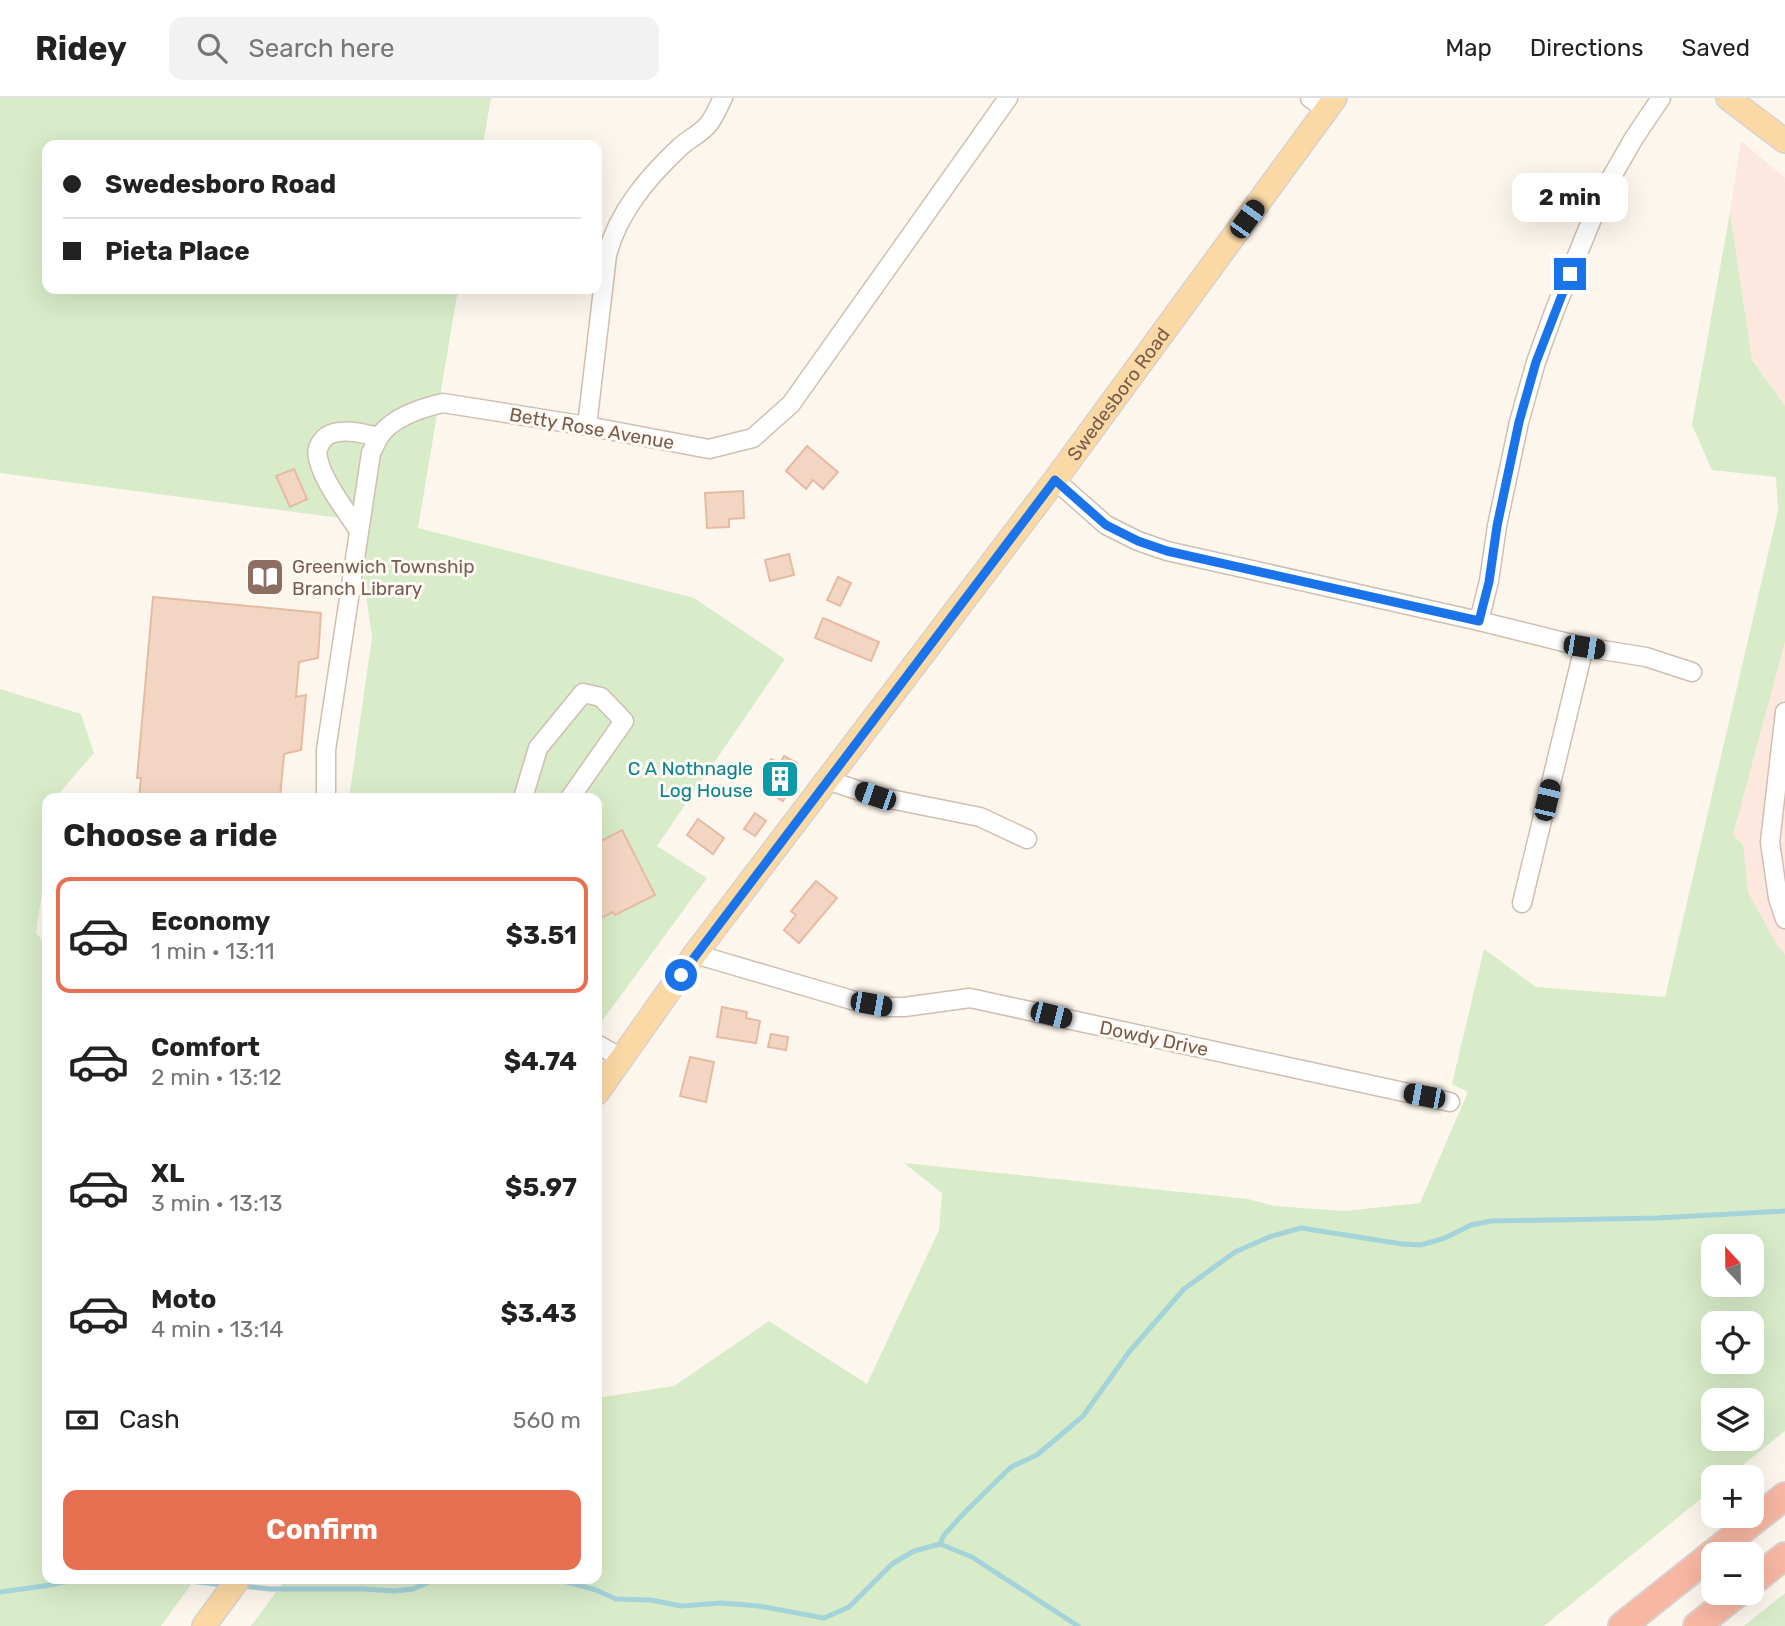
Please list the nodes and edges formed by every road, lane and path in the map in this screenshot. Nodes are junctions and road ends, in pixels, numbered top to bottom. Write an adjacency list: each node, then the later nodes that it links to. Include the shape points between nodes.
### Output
1 (723, 98): 7 (street, via 707,126 657,170 636,196 611,238)
2 (1008, 98): 7 (street, Betty Rose Avenue, via 791,404 753,438 709,449)
3 (1661, 98): 11 (street, via 1603,192 1536,362 1519,422)
4 (1728, 98): 6 (main road)
5 (1324, 102): 9 (main road, Swedesboro Road)
6 (1785, 141)
7 (587, 426): 8 (street, Betty Rose Avenue, via 443,403 398,419)
8 (379, 437): 10 (street, via 371,453); 10 (street, via 333,433 320,442 317,456)
9 (1055, 480): 11 (street, via 1106,525 1167,551); 15 (main road, Swedesboro Road)
10 (359, 531): 16 (street, via 326,750)
11 (1479, 621): 12 (street)
12 (1584, 647): 13 (street, via 1646,657); 20 (street)
13 (1692, 672)
14 (1785, 712): 21 (street, via 1770,842)
15 (827, 780): 19 (street, via 875,796 979,817); 22 (main road, Swedesboro Road)
16 (326, 793)
17 (524, 793): 18 (street, via 538,748 583,693 601,697 624,721)
18 (574, 793)
19 (1027, 839)
20 (1522, 903)
21 (1785, 919)
22 (695, 954): 24 (main road, Swedesboro Road); 26 (street, Dowdy Drive, via 871,1004 904,1007 970,999)
23 (602, 1047): 24 (street)
24 (621, 1058): 25 (main road, Swedesboro Road)
25 (602, 1086)
26 (1450, 1102)
27 (1785, 1483): 29 (highway)
28 (1785, 1496): 36 (highway)
29 (1764, 1501)
30 (1734, 1528): 36 (highway)
31 (1785, 1556): 32 (highway)
32 (1764, 1573)
33 (234, 1584): 35 (main road)
34 (1723, 1605): 37 (highway)
35 (204, 1626)
36 (1621, 1626)
37 (1697, 1626)

